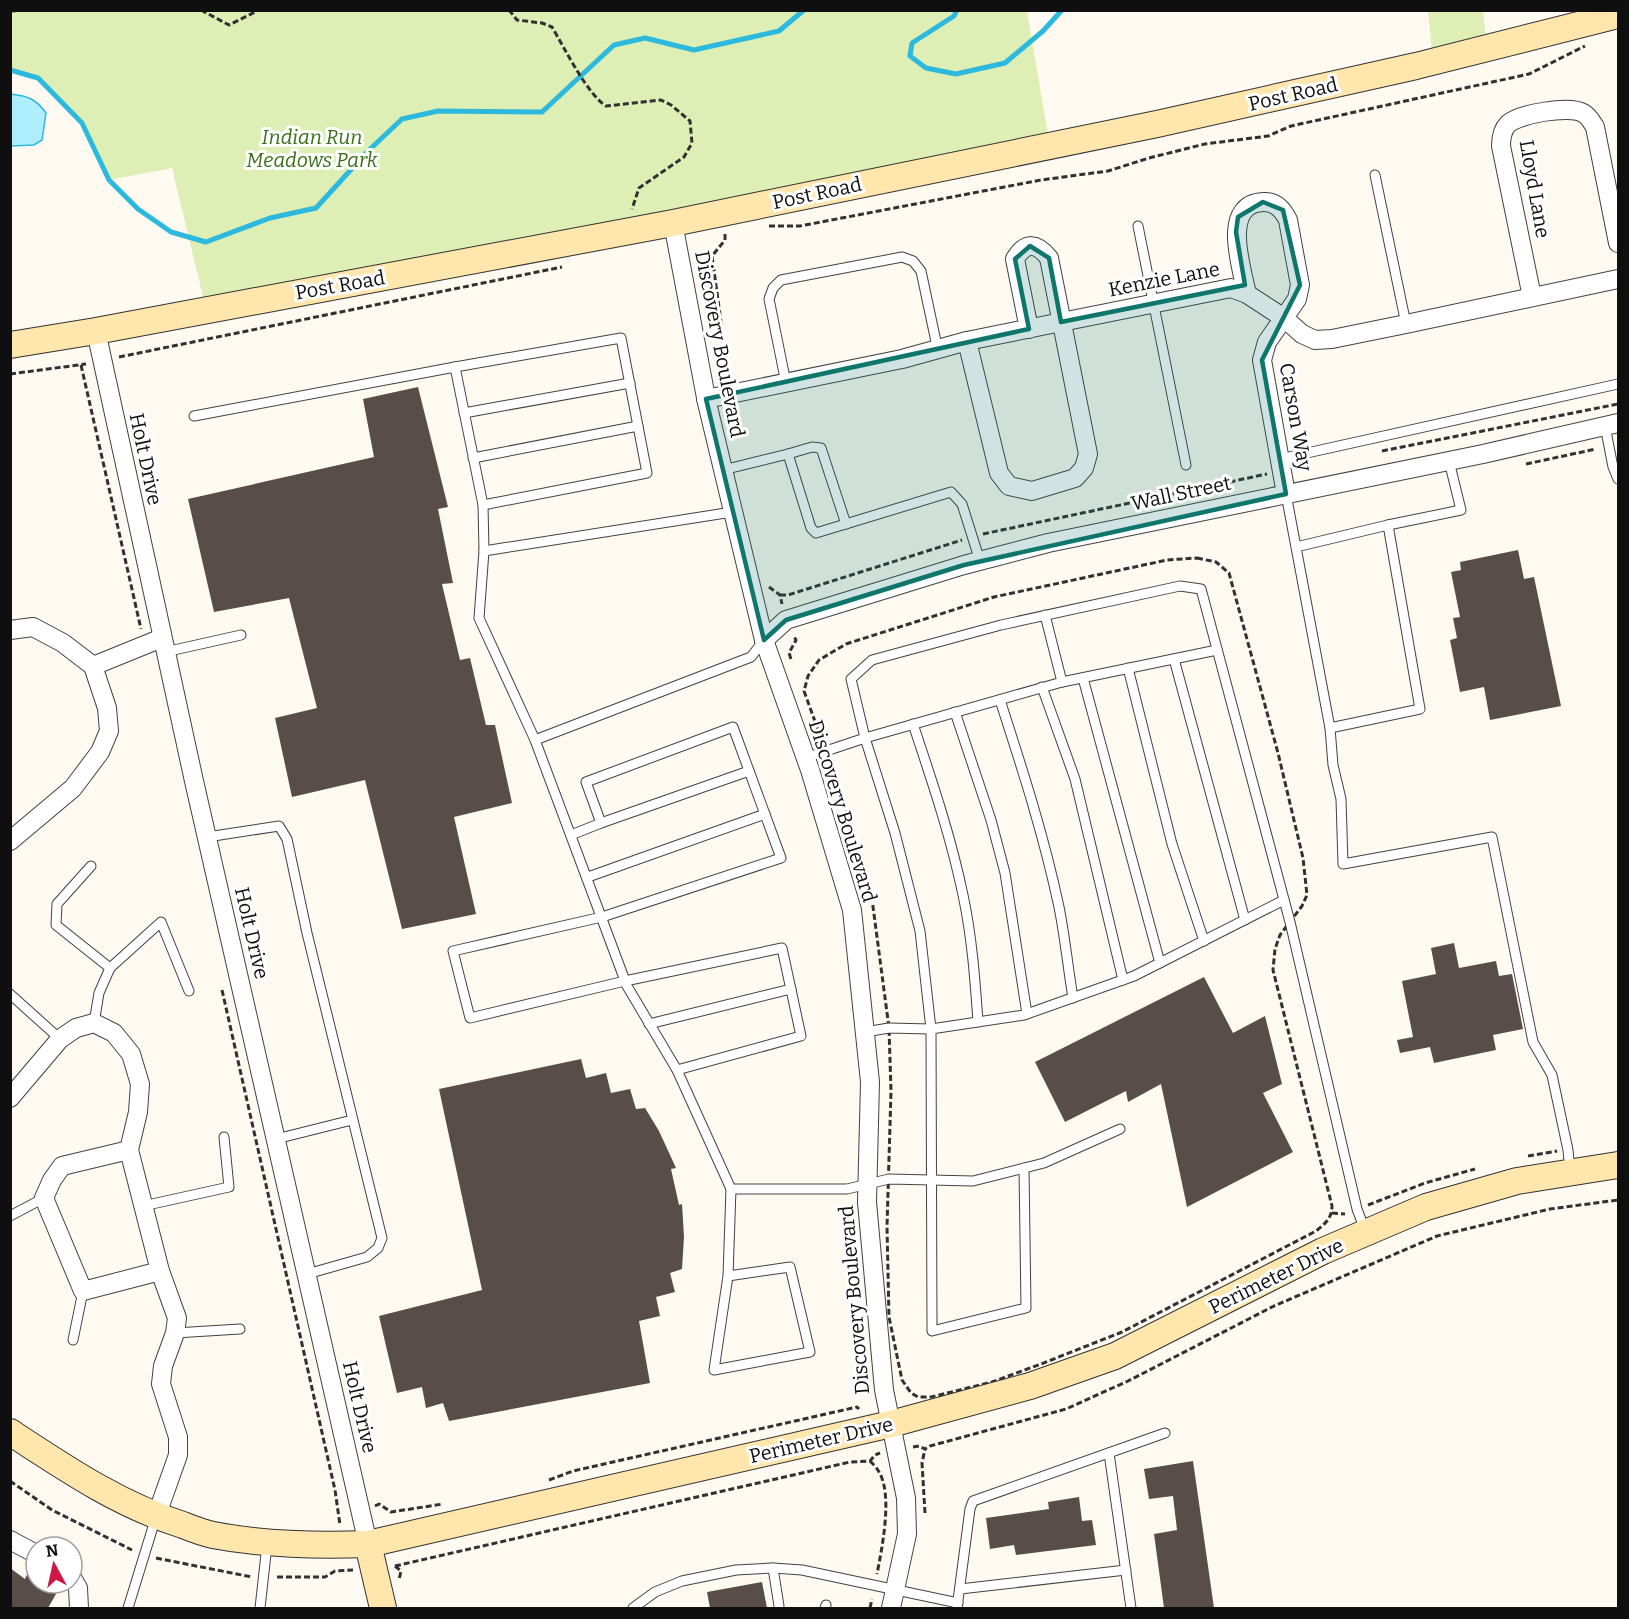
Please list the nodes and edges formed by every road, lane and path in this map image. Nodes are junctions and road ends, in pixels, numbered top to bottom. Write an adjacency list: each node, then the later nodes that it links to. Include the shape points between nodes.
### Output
1 (27, 10): 5 (path)
2 (201, 10): 3 (path, via 229,25)
3 (259, 10)
4 (509, 10): 12 (path, via 517,20 552,27 599,102 606,106 660,100 690,121 692,143 684,157 639,188 631,217)
5 (10, 11)
6 (1618, 19): 9 (street, Post Road, via 1238,107)
7 (1587, 45): 10 (path, via 1529,74 1291,126 1268,136 1205,144 1108,171 800,226)
8 (1375, 175): 23 (lane)
9 (673, 223): 12 (street, Post Road); 36 (street, Discovery Boulevard)
10 (766, 226)
11 (1138, 226): 20 (lane)
12 (635, 230): 25 (street, Post Road)
13 (725, 233): 14 (path)
14 (716, 235)
15 (1618, 243): 19 (street, Lloyd Lane, via 1595,127 1589,117 1581,111 1561,109 1510,123 1501,146)
16 (569, 265): 29 (path)
17 (1618, 279): 19 (street, Kenzie Lane)
18 (1247, 294): 20 (street, Kenzie Lane, via 1231,288); 21 (street, Kenzie Lane); 21 (street, Carson Way, via 1236,232 1238,217 1256,204 1274,204 1288,220 1300,285 1297,299)
19 (1532, 297): 23 (street, Kenzie Lane)
20 (1153, 303): 22 (street, Kenzie Lane); 47 (lane)
21 (1284, 318): 23 (street, Kenzie Lane, via 1315,340); 48 (street, Carson Way, via 1267,342 1262,360)
22 (1061, 322): 24 (street, Kenzie Lane); 24 (street, via 1049,258 1041,248 1030,246 1021,249 1015,259); 26 (street, via 1088,454 1084,468 1075,478 1032,491 1010,486 999,473)
23 (1406, 324)
24 (1029, 329): 26 (street, Kenzie Lane)
25 (96, 331): 27 (street, Post Road); 29 (street, Holt Drive)
26 (967, 341): 28 (street, Kenzie Lane)
27 (10, 345)
28 (938, 351): 34 (street, Kenzie Lane); 34 (lane, via 921,271 914,261 902,257 782,280 773,288 770,299)
29 (102, 361): 30 (path); 67 (street, Holt Drive)
30 (81, 365): 32 (path); 66 (path)
31 (455, 367): 33 (lane, via 621,338); 38 (lane); 39 (lane)
32 (10, 374)
33 (630, 383): 38 (lane); 41 (lane)
34 (786, 383): 36 (street, Kenzie Lane)
35 (1618, 384): 48 (lane)
36 (706, 399): 50 (street, Discovery Boulevard)
37 (1618, 404): 43 (path)
38 (464, 413): 45 (lane)
39 (194, 416)
40 (1612, 425): 42 (lane); 46 (street, Wall Street)
41 (638, 426): 45 (lane); 53 (lane, via 647,473)
42 (1609, 447): 49 (path); 51 (lane)
43 (1375, 453)
44 (788, 454): 50 (lane); 55 (lane, via 821,448); 55 (lane, via 811,528 816,533)
45 (473, 458): 53 (lane)
46 (1449, 460): 52 (street, Wall Street); 56 (lane, via 1461,510)
47 (1186, 465)
48 (1281, 465): 52 (street, Carson Way); 57 (path)
49 (1517, 465)
50 (723, 470): 54 (street, Discovery Boulevard)
51 (1618, 479)
52 (1286, 494): 58 (lane); 60 (street, Wall Street, via 1047,543)
53 (483, 505): 59 (lane)
54 (732, 512): 59 (lane); 65 (street, Discovery Boulevard)
55 (846, 524): 57 (lane, via 951,492 962,504)
56 (1388, 525): 58 (lane); 78 (lane, via 1420,709)
57 (972, 537): 60 (lane); 61 (path, via 788,595)
58 (1296, 547): 78 (lane)
59 (484, 550): 80 (lane, via 479,618)
60 (980, 561): 65 (street, Wall Street, via 786,620)
61 (780, 594)
62 (1045, 615): 68 (lane, via 1179,586 1201,589); 73 (lane); 79 (lane, via 872,660 851,679)
63 (10, 630): 70 (street, via 33,627)
64 (241, 635): 67 (lane)
65 (764, 640): 80 (lane, via 751,657); 81 (street, Discovery Boulevard)
66 (144, 645): 67 (street); 70 (street)
67 (164, 645): 86 (street, Holt Drive)
68 (1217, 650): 69 (lane); 90 (lane)
69 (1174, 659): 71 (lane); 92 (lane)
70 (93, 666): 87 (street, via 107,708 109,731 100,752 73,788)
71 (1128, 668): 72 (lane); 93 (lane, via 1172,844)
72 (1083, 678): 73 (lane); 94 (lane)
73 (1062, 682): 74 (lane)
74 (1042, 687): 75 (lane); 97 (lane, via 1075,778)
75 (1000, 700): 76 (lane); 102 (lane, via 1048,860)
76 (955, 712): 77 (lane); 103 (lane, via 992,820 1005,873)
77 (913, 724): 79 (lane); 104 (lane, via 943,813 963,895 972,944)
78 (1330, 728): 119 (lane, via 1341,799 1344,864 1492,837 1533,1042 1552,1076)
79 (865, 738): 81 (lane); 107 (lane, via 920,931)
80 (536, 740): 85 (lane)
81 (805, 758): 108 (street, Discovery Boulevard, via 852,910)
82 (749, 771): 83 (lane); 84 (lane); 84 (lane, via 733,727 586,782)
83 (765, 814): 89 (lane); 91 (lane, via 781,858)
84 (601, 823): 85 (lane)
85 (572, 835): 89 (lane)
86 (207, 837): 112 (lane, via 279,826 286,839); 115 (street, Holt Drive)
87 (10, 842)
88 (91, 866): 95 (lane, via 57,904 56,925)
89 (588, 878): 91 (lane)
90 (1284, 900): 92 (lane); 126 (lane)
91 (602, 917): 98 (lane); 98 (lane, via 453,951 470,1018)
92 (1245, 920): 93 (lane)
93 (1204, 940): 94 (lane)
94 (1160, 963): 97 (lane)
95 (110, 968): 100 (lane, via 161,922); 105 (lane, via 99,993)
96 (220, 980): 145 (path, via 335,1490)
97 (1123, 980): 102 (lane)
98 (625, 981): 99 (lane, via 782,948); 106 (lane)
99 (791, 989): 106 (lane); 110 (lane, via 801,1036)
100 (189, 991)
101 (10, 994): 109 (lane)
102 (1073, 998): 103 (lane)
103 (1027, 1014): 104 (lane)
104 (978, 1022): 107 (lane)
105 (94, 1023): 109 (street, via 75,1028); 116 (street, via 114,1033 131,1054 140,1084)
106 (650, 1024): 110 (lane)
107 (931, 1029): 108 (lane); 120 (lane)
108 (865, 1032): 121 (street, Discovery Boulevard, via 870,1082)
109 (60, 1039): 111 (street)
110 (677, 1070): 122 (lane)
111 (10, 1098)
112 (352, 1120): 115 (lane); 128 (lane, via 382,1238 378,1248 367,1257)
113 (1120, 1129): 118 (lane)
114 (224, 1137): 124 (lane, via 229,1187)
115 (276, 1139): 128 (street, Holt Drive)
116 (129, 1150): 123 (street, via 62,1166); 124 (street)
117 (1618, 1165): 119 (street, Perimeter Drive)
118 (1024, 1168): 120 (lane, via 973,1181); 120 (lane, via 1026,1308 932,1331)
119 (1570, 1173): 126 (street, Perimeter Drive, via 1517,1181 1426,1207)
120 (931, 1180): 121 (lane, via 889,1179)
121 (867, 1184): 122 (lane, via 847,1190); 134 (street, Discovery Boulevard)
122 (731, 1189): 129 (lane)
123 (44, 1198): 125 (lane); 130 (street)
124 (143, 1206): 127 (street)
125 (10, 1216)
126 (1366, 1233): 134 (street, Perimeter Drive, via 1115,1356 1030,1386)
127 (160, 1271): 130 (street); 132 (street, via 177,1318)
128 (307, 1274): 141 (street, Holt Drive)
129 (728, 1276): 129 (lane, via 714,1370 810,1352 790,1267)
130 (83, 1291): 133 (lane)
131 (240, 1329): 132 (lane)
132 (175, 1333): 142 (street, via 161,1384 178,1437 178,1455)
133 (73, 1340)
134 (889, 1417): 139 (path, via 865,1414 857,1407 573,1471); 145 (street, Perimeter Drive); 151 (street, Discovery Boulevard, via 906,1498 907,1534)
135 (10, 1431): 142 (street, Perimeter Drive, via 74,1474)
136 (1165, 1433): 137 (lane)
137 (1109, 1453): 149 (lane); 152 (lane, via 974,1500)
138 (870, 1461): 150 (path, via 880,1472 885,1489 885,1521)
139 (544, 1481)
140 (448, 1503): 141 (path, via 391,1512 379,1504)
141 (360, 1508): 145 (street, Holt Drive)
142 (156, 1517): 144 (street, Perimeter Drive, via 212,1535); 155 (lane)
143 (10, 1540): 146 (street)
144 (268, 1543): 145 (street, Perimeter Drive); 156 (lane)
145 (356, 1545): 148 (path); 157 (street)
146 (24, 1548)
147 (773, 1568): 150 (lane); 153 (lane); 158 (lane, via 736,1570 682,1581 655,1592)
148 (347, 1570)
149 (1126, 1570): 152 (lane); 161 (lane)
150 (875, 1585): 151 (lane); 159 (path)
151 (895, 1589): 154 (lane); 160 (street, Discovery Boulevard)
152 (960, 1589): 154 (lane)
153 (780, 1606)
154 (958, 1606)
155 (128, 1608)
156 (260, 1608)
157 (383, 1608)
158 (633, 1608)
159 (870, 1608)
160 (891, 1608)
161 (1131, 1608)

